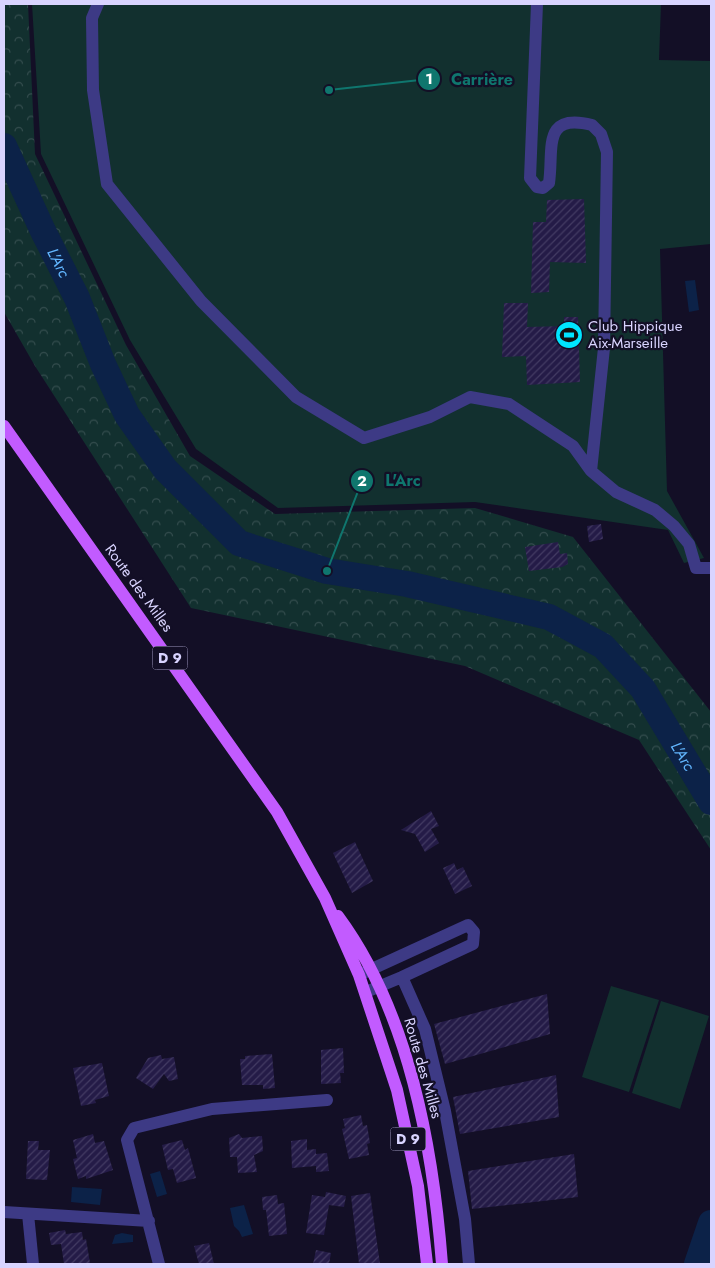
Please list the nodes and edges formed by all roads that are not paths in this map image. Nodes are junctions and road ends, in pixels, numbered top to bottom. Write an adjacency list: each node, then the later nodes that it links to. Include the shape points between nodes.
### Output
1 (98, 4): 4 (street, via 92,18 92,90 107,184 201,301 296,397 364,438 430,417 470,397 509,404 573,446)
2 (537, 4): 4 (street, via 530,178 537,188 549,184 553,134 567,122 592,125 600,134 606,152 604,348)
3 (4, 426): 6 (main road, Route des Milles / D 9, via 277,812)
4 (591, 471): 5 (street, via 616,492 655,510 689,544 696,568)
5 (711, 568)
6 (365, 973): 7 (street, via 468,925 474,932 473,944); 8 (main road, Route des Milles / D 9); 9 (main road, Route des Milles / D 9)
7 (402, 977): 8 (street); 18 (street, via 424,1029 445,1111 465,1219)
8 (378, 987): 9 (street); 17 (main road, Route des Milles / D 9, via 399,1038 420,1108 438,1214)
9 (366, 992): 16 (main road, Route des Milles / D 9, via 406,1130 418,1186)
10 (327, 1100): 13 (street, via 212,1109 134,1128 127,1140)
11 (4, 1212): 12 (street)
12 (28, 1214): 13 (street); 14 (street)
13 (149, 1221): 15 (street)
14 (33, 1264)
15 (160, 1264)
16 (427, 1264)
17 (442, 1264)
18 (469, 1264)

